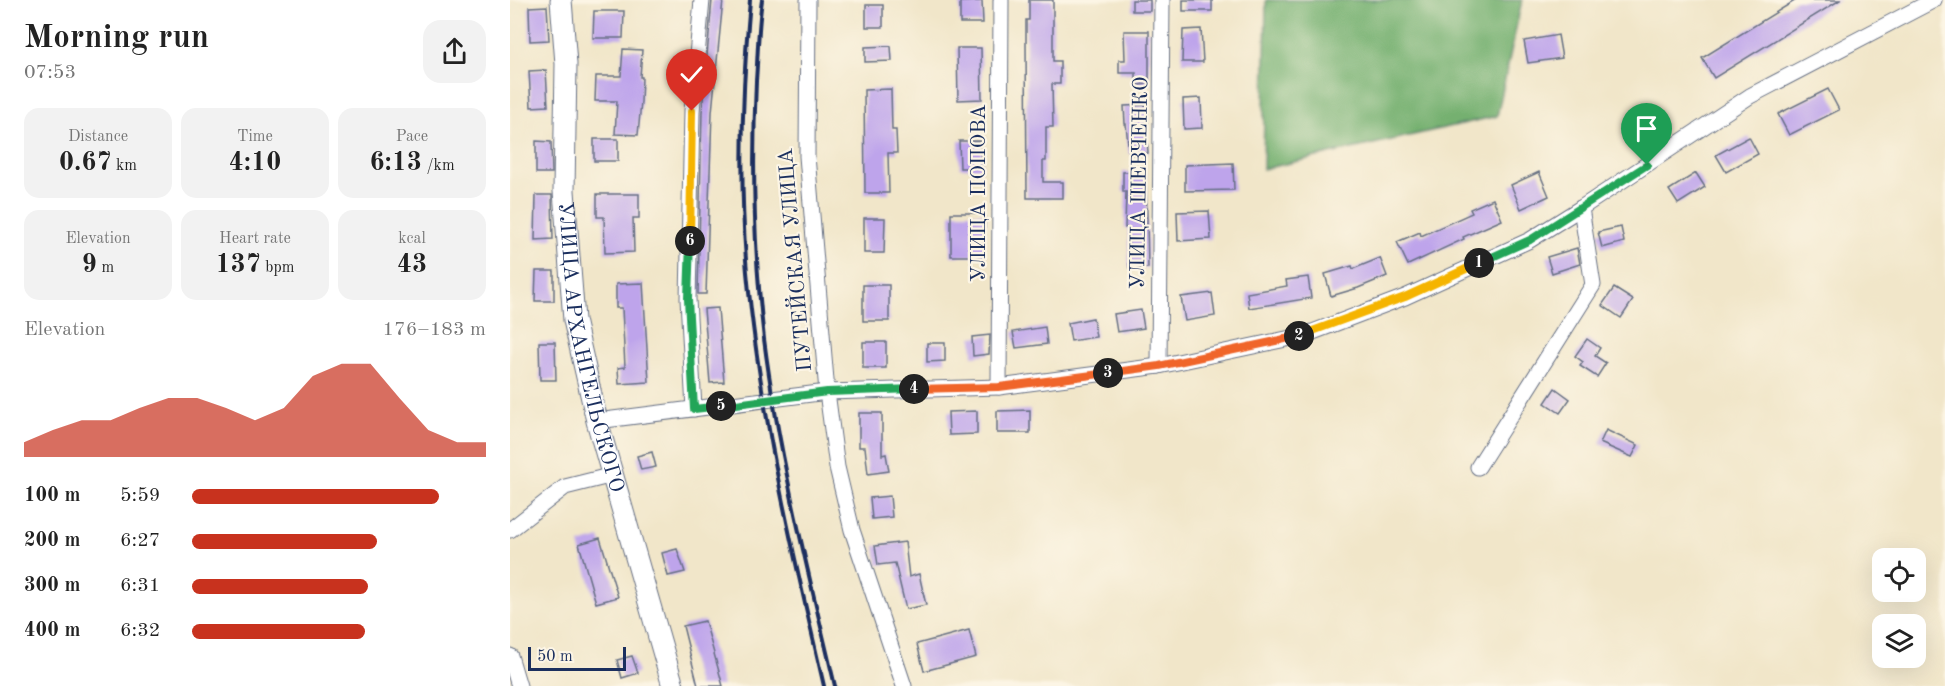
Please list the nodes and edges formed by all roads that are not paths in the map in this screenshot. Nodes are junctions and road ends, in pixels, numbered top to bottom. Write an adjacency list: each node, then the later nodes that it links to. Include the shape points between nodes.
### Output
1 (561, 0): 12 (street, УЛИЦА АРХАНГЕЛЬСКОГО, via 566,64 564,191 568,259 574,320)
2 (702, 0): 11 (street, via 692,111 688,299)
3 (808, 0): 10 (street, ПУТЕЙСКАЯ УЛИЦА, via 807,156)
4 (1001, 0): 9 (street, УЛИЦА ПОПОВА)
5 (1162, 0): 8 (street, УЛИЦА ШЕВЧЕНКО)
6 (1934, 0): 7 (street, via 1750,96)
7 (1581, 208): 8 (street, via 1530,240 1405,297 1305,335); 13 (street, via 1593,285)
8 (1159, 366): 9 (street)
9 (999, 387): 10 (street)
10 (827, 392): 11 (street); 19 (street, ПУТЕЙСКАЯ УЛИЦА, via 837,467 852,530)
11 (694, 409): 12 (street)
12 (597, 421): 14 (street, УЛИЦА АРХАНГЕЛЬСКОГО)
13 (1478, 467)
14 (613, 475): 15 (street, via 565,487); 18 (street, УЛИЦА АРХАНГЕЛЬСКОГО)
15 (510, 531)
16 (510, 656): 17 (street)
17 (519, 686)
18 (673, 686)
19 (904, 686)

